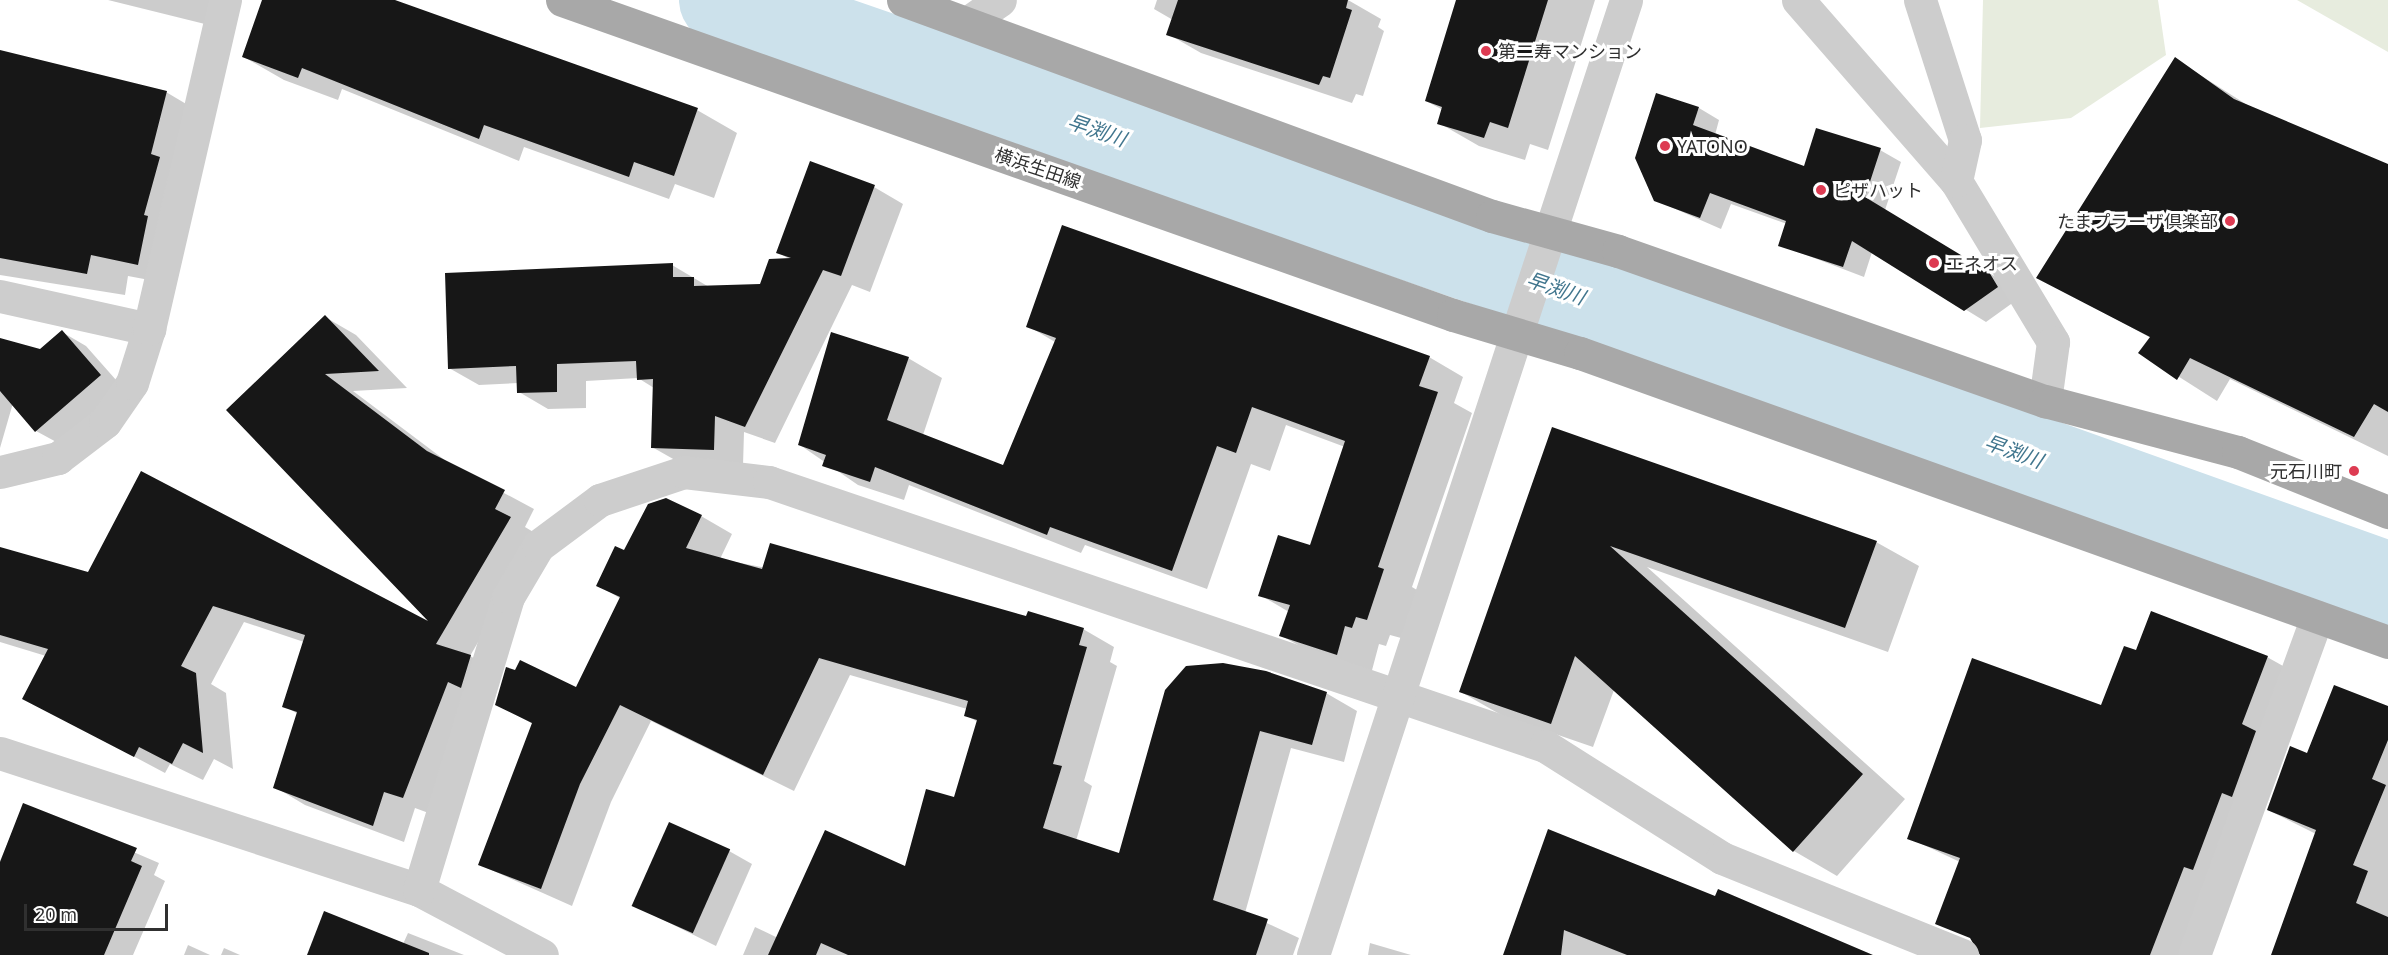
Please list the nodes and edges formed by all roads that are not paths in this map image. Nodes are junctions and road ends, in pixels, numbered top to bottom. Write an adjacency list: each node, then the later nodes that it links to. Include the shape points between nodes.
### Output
1 (225, 0): 12 (street)
2 (562, 0): 13 (main road, 横浜生田線)
3 (903, 0): 8 (main road)
4 (1000, 0): 8 (street)
5 (1626, 0): 10 (street)
6 (1798, 0): 9 (street)
7 (1920, 0): 9 (street, via 1965,140)
8 (967, 23): 10 (main road)
9 (1956, 181): 14 (street, via 2053,342)
10 (1549, 232): 13 (street); 14 (main road, via 1618,251)
11 (0, 296): 12 (street)
12 (149, 329): 15 (street, via 132,383 105,422 58,459)
13 (1515, 334): 17 (main road, 横浜生田線); 19 (street)
14 (2045, 401): 16 (main road, via 2238,452)
15 (0, 472)
16 (2388, 512)
17 (2318, 617): 18 (main road, 横浜生田線); 25 (street)
18 (2388, 642)
19 (1398, 696): 21 (street, via 769,482 684,472 600,500 538,546 508,597); 23 (street); 24 (street, via 1545,746 1722,858)
20 (0, 753): 21 (street)
21 (419, 890): 22 (street)
22 (542, 955)
23 (1313, 955)
24 (1962, 955)
25 (2194, 955)

